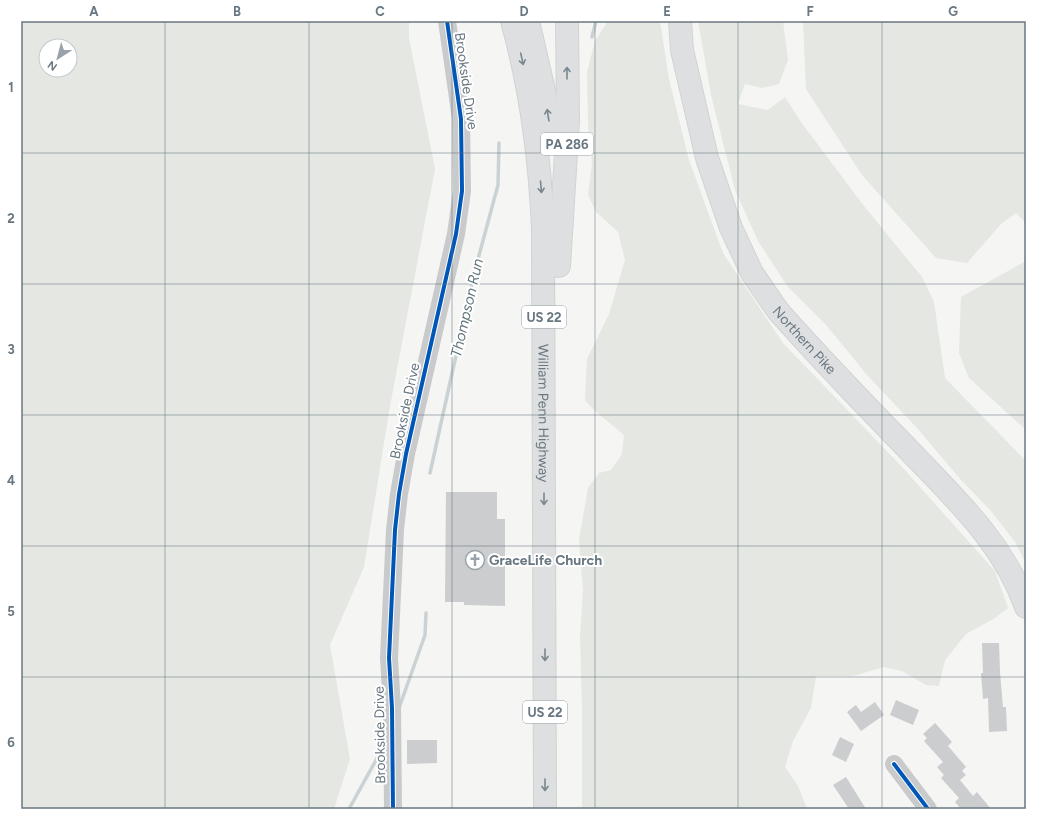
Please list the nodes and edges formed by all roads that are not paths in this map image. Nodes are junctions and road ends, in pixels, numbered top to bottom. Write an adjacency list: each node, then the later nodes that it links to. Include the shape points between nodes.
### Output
1 (447, 21): 9 (street, Brookside Drive, via 461,119 462,191 456,234 399,494 389,658)
2 (512, 21): 10 (main road, William Penn Highway / US 22, one-way to 10, via 524,69 534,128 543,229)
3 (528, 21): 6 (main road, William Penn Highway / US 22, one-way to 3, via 554,161 544,95)
4 (567, 21): 6 (main road, PA 286, one-way to 4, via 567,128)
5 (680, 21): 7 (main road, Northern Pike, via 682,50 707,158 730,228 752,273 778,311 968,513 999,551 1014,576)
6 (559, 266): 11 (main road, William Penn Highway / US 22)
7 (1026, 608)
8 (894, 764): 12 (street)
9 (393, 809)
10 (545, 809)
11 (561, 809)
12 (928, 809)

